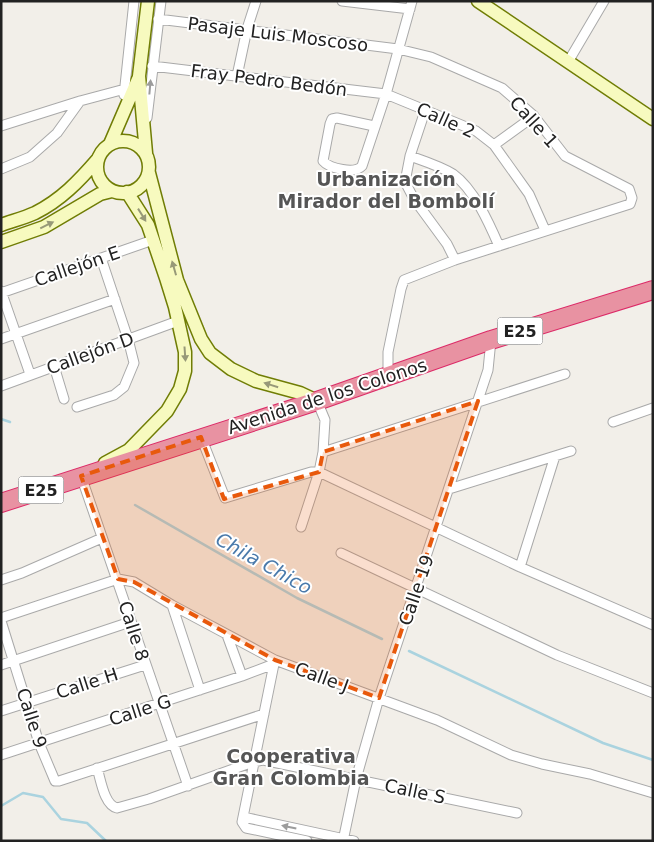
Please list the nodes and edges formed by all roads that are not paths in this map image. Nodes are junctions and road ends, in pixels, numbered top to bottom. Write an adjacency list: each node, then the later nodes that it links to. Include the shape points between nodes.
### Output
1 (134, 1): 16 (street)
2 (148, 1): 14 (main road)
3 (160, 1): 9 (street)
4 (256, 1): 10 (street)
5 (342, 1): 8 (street)
6 (604, 1): 12 (street)
7 (483, 3): 12 (main road)
8 (411, 5): 11 (street)
9 (158, 18): 10 (street, Pasaje Luis Moscoso); 13 (street)
10 (247, 29): 11 (street, Pasaje Luis Moscoso); 15 (street)
11 (398, 49): 17 (street); 20 (street, Calle 1, via 431,57 502,88)
12 (568, 62): 21 (main road)
13 (152, 66): 15 (street, Fray Pedro Bedón); 25 (street, one-way to 13)
14 (139, 76): 22 (main road); 25 (main road)
15 (237, 76): 17 (street, Fray Pedro Bedón)
16 (125, 89): 18 (street); 22 (street)
17 (386, 94): 19 (street, Calle 2); 24 (street)
18 (80, 101): 23 (street); 31 (street, via 57,133 37,151 25,160)
19 (425, 110): 27 (street, Calle 2, via 476,132); 29 (street)
20 (534, 116): 27 (street); 36 (street, Calle 1, via 565,156 629,189 632,198 630,204)
21 (653, 119)
22 (117, 125): 26 (main road)
23 (1, 126)
24 (374, 126): 24 (street, via 332,119 323,161 351,170 361,168)
25 (145, 136): 28 (main road)
26 (110, 144): 28 (main road, via 127,140); 30 (main road)
27 (494, 145): 36 (street, Calle 2, via 529,194)
28 (146, 153): 32 (main road)
29 (410, 156): 39 (street, via 460,179 486,215); 41 (street, via 406,187)
30 (98, 159): 33 (main road, via 98,175); 35 (main road, via 58,200)
31 (1, 169)
32 (149, 174): 34 (main road, via 139,188); 56 (main road, one-way to 32, via 256,381 231,369 210,353 177,280)
33 (112, 191): 34 (main road); 38 (main road, one-way to 33, via 44,227 100,194)
34 (127, 192): 37 (main road, one-way to 37, via 148,225)
35 (1, 225)
36 (545, 230): 39 (street)
37 (153, 240): 40 (street, Callejón E); 45 (main road)
38 (1, 242)
39 (499, 246): 41 (street)
40 (101, 258): 43 (street, Callejón E); 44 (street)
41 (455, 260): 53 (street, via 404,280 388,352)
42 (652, 291): 49 (highway, Avenida de los Colonos / E25)
43 (1, 292): 46 (street)
44 (115, 299): 46 (street); 47 (street)
45 (178, 321): 47 (street, Callejón D); 66 (main road, one-way to 66, via 186,352 185,371 180,389 167,411 129,450)
46 (16, 334): 48 (street); 51 (street)
47 (128, 339): 50 (street, Callejón D); 58 (street, via 134,363 124,387 114,395)
48 (1, 340)
49 (491, 340): 53 (highway, Avenida de los Colonos / E25); 57 (street, Calle 19, via 488,370)
50 (54, 366): 51 (street, Callejón D); 55 (street)
51 (30, 374): 54 (street, Callejón D)
52 (565, 374): 57 (street)
53 (388, 376): 56 (highway, Avenida de los Colonos / E25)
54 (1, 386)
55 (64, 399)
56 (317, 401): 61 (highway, Avenida de los Colonos / E25); 63 (street, via 325,420)
57 (478, 401): 63 (street); 67 (street, Calle 19)
58 (77, 406)
59 (653, 408): 60 (street)
60 (613, 422)
61 (201, 437): 65 (street, via 225,498 310,472); 66 (highway, Avenida de los Colonos / E25)
62 (570, 451): 64 (street)
63 (323, 452): 65 (street)
64 (555, 456): 67 (street); 73 (street)
65 (320, 472): 69 (street); 70 (street)
66 (81, 476): 68 (highway, Avenida de los Colonos / E25); 71 (street, Calle 8)
67 (449, 489): 70 (street, Calle 19)
68 (1, 503)
69 (301, 527)
70 (437, 527): 73 (street); 76 (street, Calle 19)
71 (102, 538): 74 (street, Calle 8); 75 (street)
72 (341, 553): 76 (street)
73 (520, 567): 80 (street)
74 (118, 579): 77 (street, Calle J, via 134,582); 78 (street); 79 (street, Calle 8)
75 (1, 580)
76 (416, 588): 88 (street, via 557,656); 89 (street, Calle 19)
77 (172, 605): 81 (street, Calle J); 87 (street)
78 (1, 620): 82 (street, Calle 9)
79 (130, 622): 82 (street); 85 (street, Calle 8)
80 (653, 625)
81 (227, 634): 83 (street, Calle J); 86 (street)
82 (14, 661): 84 (street); 90 (street, Calle 9)
83 (275, 662): 86 (street, Calle G); 89 (street, Calle J); 93 (street)
84 (1, 665)
85 (145, 665): 90 (street, Calle H); 91 (street, Calle 8)
86 (242, 676): 87 (street, Calle G)
87 (200, 690): 91 (street, Calle G)
88 (653, 693)
89 (379, 698): 99 (street, Calle 19); 101 (street, Calle J, via 437,720 511,755)
90 (28, 703): 92 (street, Calle H); 94 (street, Calle 9)
91 (159, 703): 94 (street, Calle G); 95 (street, Calle 8)
92 (1, 711)
93 (264, 714): 95 (street); 97 (street)
94 (39, 743): 96 (street, Calle G); 98 (street, Calle 9, via 55,781)
95 (174, 743): 98 (street); 100 (street, Calle 8)
96 (1, 755)
97 (254, 762): 99 (street, Calle S, via 266,760); 100 (street); 103 (street)
98 (97, 768): 100 (street, via 108,802 113,807)
99 (356, 779): 102 (street, Calle S); 104 (street, Calle 19)
100 (188, 786)
101 (653, 793)
102 (517, 813)
103 (245, 822): 104 (street, one-way to 103); 105 (street)
104 (343, 840): 106 (street)
105 (306, 841)
106 (354, 841)

